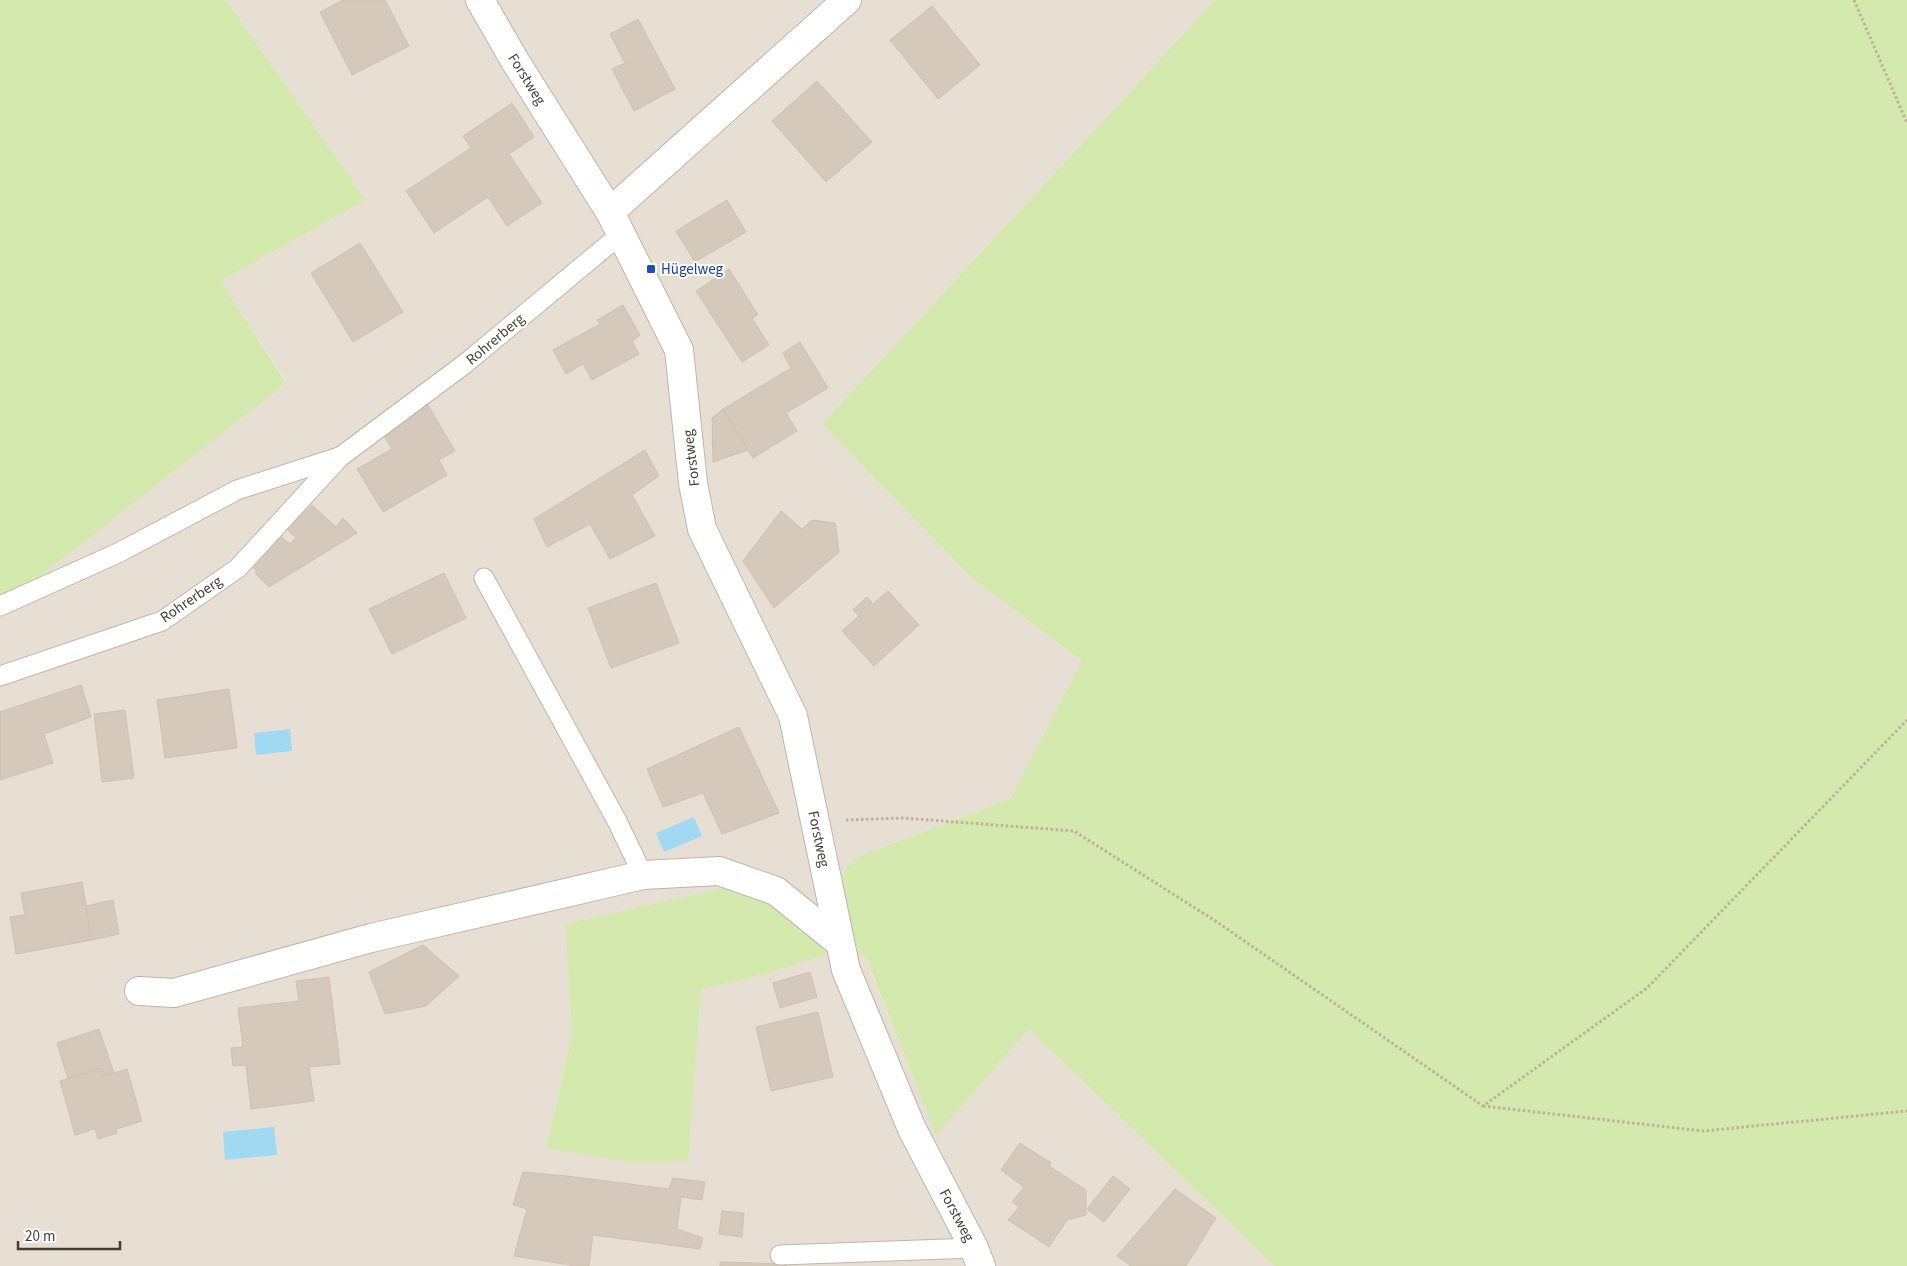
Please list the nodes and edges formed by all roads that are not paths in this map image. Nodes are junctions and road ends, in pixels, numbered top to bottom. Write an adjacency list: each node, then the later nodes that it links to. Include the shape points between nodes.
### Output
1 (480, 0): 3 (street, Forstweg)
2 (848, 0): 3 (street)
3 (615, 223): 4 (lane, Rohrerberg, via 466,363); 9 (street, Forstweg, via 679,350 702,529 793,716)
4 (340, 457): 6 (lane, Rohrerberg, via 237,490 118,553); 7 (lane, Rohrerberg, via 238,568 162,621)
5 (484, 578): 8 (lane, via 617,821)
6 (0, 606)
7 (0, 676)
8 (642, 875): 9 (street, via 719,870 776,891); 10 (street, via 371,938 174,993)
9 (840, 943): 12 (street, Forstweg, via 846,970 912,1129)
10 (140, 991)
11 (780, 1255): 12 (lane)
12 (978, 1257)

